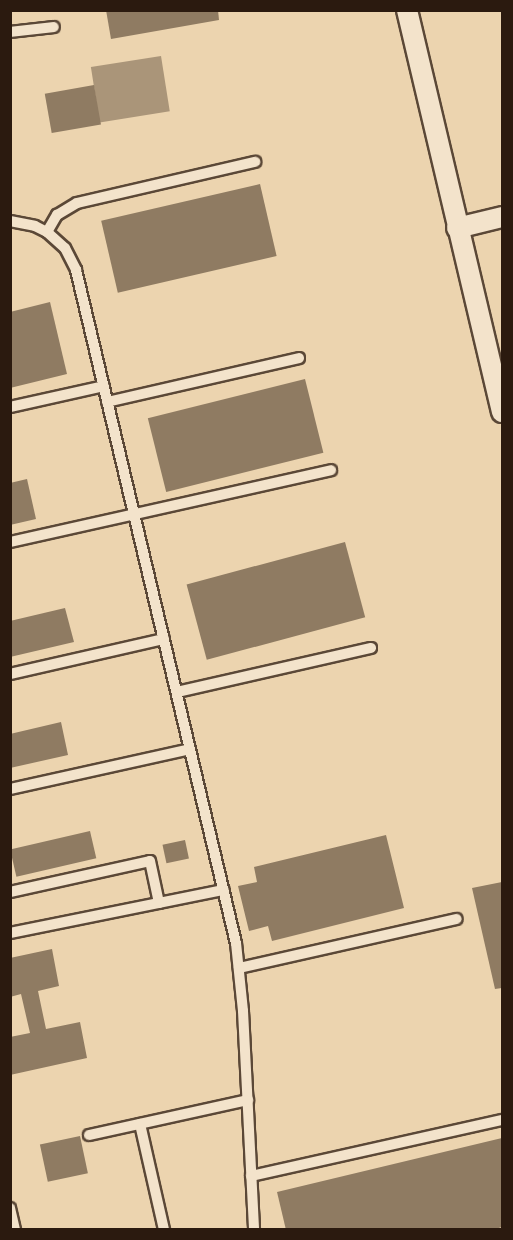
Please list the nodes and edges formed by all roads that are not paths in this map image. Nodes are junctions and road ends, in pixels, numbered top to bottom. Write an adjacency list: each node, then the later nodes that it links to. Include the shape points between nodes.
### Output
1 (407, 10): 7 (street)
2 (54, 27): 3 (lane)
3 (10, 32)
4 (255, 162): 8 (lane, via 77,203 57,215)
5 (502, 217): 7 (street)
6 (10, 221): 8 (lane)
7 (457, 228): 13 (street)
8 (47, 232): 10 (lane, via 65,248 76,270)
9 (299, 358): 11 (lane)
10 (104, 386): 11 (lane); 12 (lane)
11 (107, 402): 15 (lane)
12 (10, 407)
13 (502, 412)
14 (331, 470): 15 (lane)
15 (134, 514): 16 (lane); 17 (lane)
16 (10, 542)
17 (164, 639): 19 (lane); 20 (lane)
18 (371, 648): 20 (lane)
19 (10, 674)
20 (177, 692): 21 (lane)
21 (190, 748): 22 (lane); 23 (lane)
22 (10, 789)
23 (224, 890): 25 (lane); 28 (lane)
24 (10, 892): 25 (lane, via 150,861)
25 (159, 903): 27 (lane)
26 (458, 919): 28 (lane)
27 (10, 933)
28 (239, 968): 29 (lane)
29 (248, 1100): 31 (lane); 33 (lane)
30 (502, 1120): 33 (lane)
31 (140, 1124): 32 (lane); 36 (lane)
32 (89, 1135)
33 (251, 1176): 37 (lane)
34 (11, 1209): 35 (lane)
35 (15, 1230)
36 (164, 1230)
37 (254, 1230)

